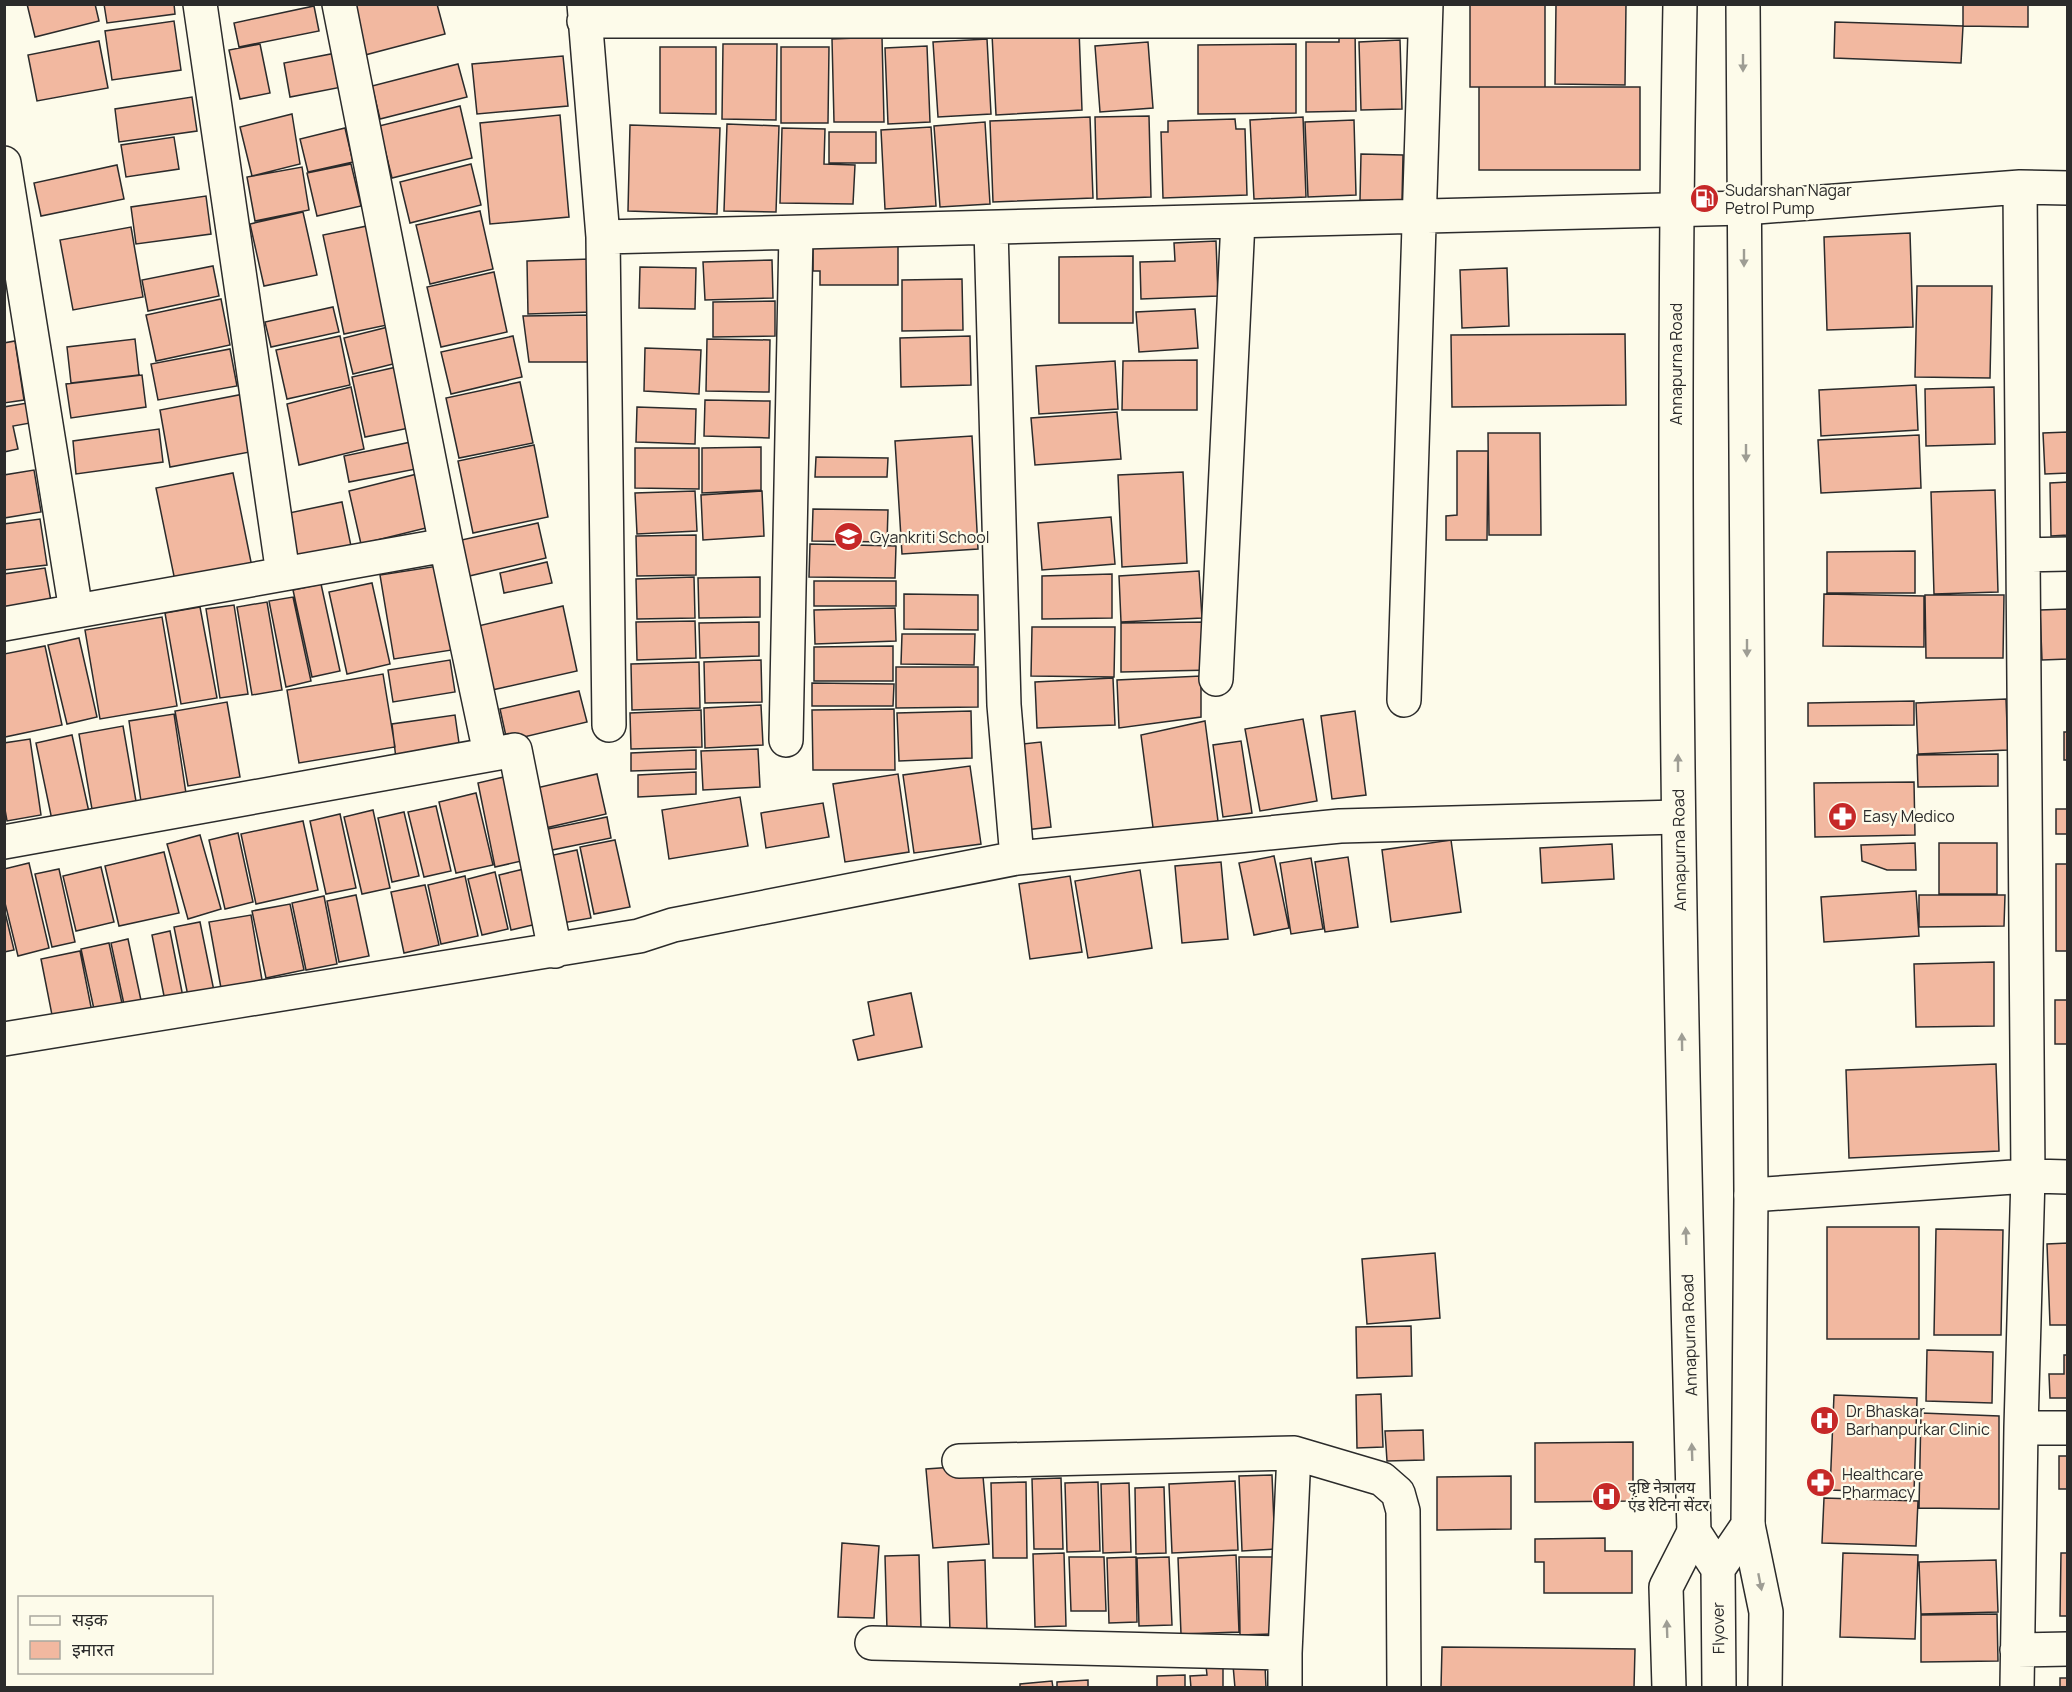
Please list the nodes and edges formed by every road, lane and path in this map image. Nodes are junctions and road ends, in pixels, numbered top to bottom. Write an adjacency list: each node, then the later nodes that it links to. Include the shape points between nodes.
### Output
1 (200, 4): 21 (street)
2 (339, 4): 18 (street)
3 (1680, 4): 11 (street, Annapurna Road)
4 (1743, 4): 10 (street, one-way to 10)
5 (584, 13): 6 (street); 16 (street)
6 (1425, 13): 12 (street)
7 (4, 163): 17 (street)
8 (2020, 187): 9 (street); 10 (street); 20 (street)
9 (2067, 188)
10 (1744, 208): 11 (street); 36 (street, one-way to 36)
11 (1676, 210): 12 (street); 29 (street, Annapurna Road, one-way to 11)
12 (1419, 217): 13 (street); 25 (street)
13 (1238, 221): 14 (street); 24 (street)
14 (991, 228): 15 (street); 31 (street, via 1004,705)
15 (796, 233): 16 (street); 27 (street)
16 (603, 237): 26 (street)
17 (17, 320): 22 (street)
18 (446, 545): 21 (street); 28 (street)
19 (2067, 554): 20 (street)
20 (2023, 555): 34 (street)
21 (283, 574): 22 (street)
22 (76, 611): 23 (street)
23 (4, 624)
24 (1216, 679)
25 (1404, 700)
26 (609, 725)
27 (786, 740)
28 (490, 753): 30 (street); 32 (street, via 515,750)
29 (1678, 817): 31 (street, via 1340,826); 42 (street, Annapurna Road, one-way to 29)
30 (4, 842)
31 (1017, 858): 32 (street)
32 (555, 951): 33 (street)
33 (4, 1039)
34 (2028, 1176): 35 (street); 36 (street); 37 (street)
35 (2067, 1176)
36 (1751, 1195): 41 (street)
37 (2021, 1428): 38 (street); 46 (street)
38 (2067, 1428)
39 (1294, 1453): 40 (street); 47 (street); 49 (street, via 1382,1479 1398,1493 1403,1511)
40 (959, 1461)
41 (1748, 1525): 43 (street); 52 (street, one-way to 52, via 1766,1612)
42 (1694, 1532): 43 (street); 50 (street, Annapurna Road, one-way to 42, via 1666,1587)
43 (1718, 1584): 51 (street, Flyover)
44 (872, 1643): 47 (street)
45 (2067, 1649): 46 (street)
46 (2017, 1650): 53 (street)
47 (1285, 1653): 48 (street)
48 (1285, 1688)
49 (1404, 1688)
50 (1669, 1688)
51 (1719, 1688)
52 (1765, 1688)
53 (2017, 1688)

